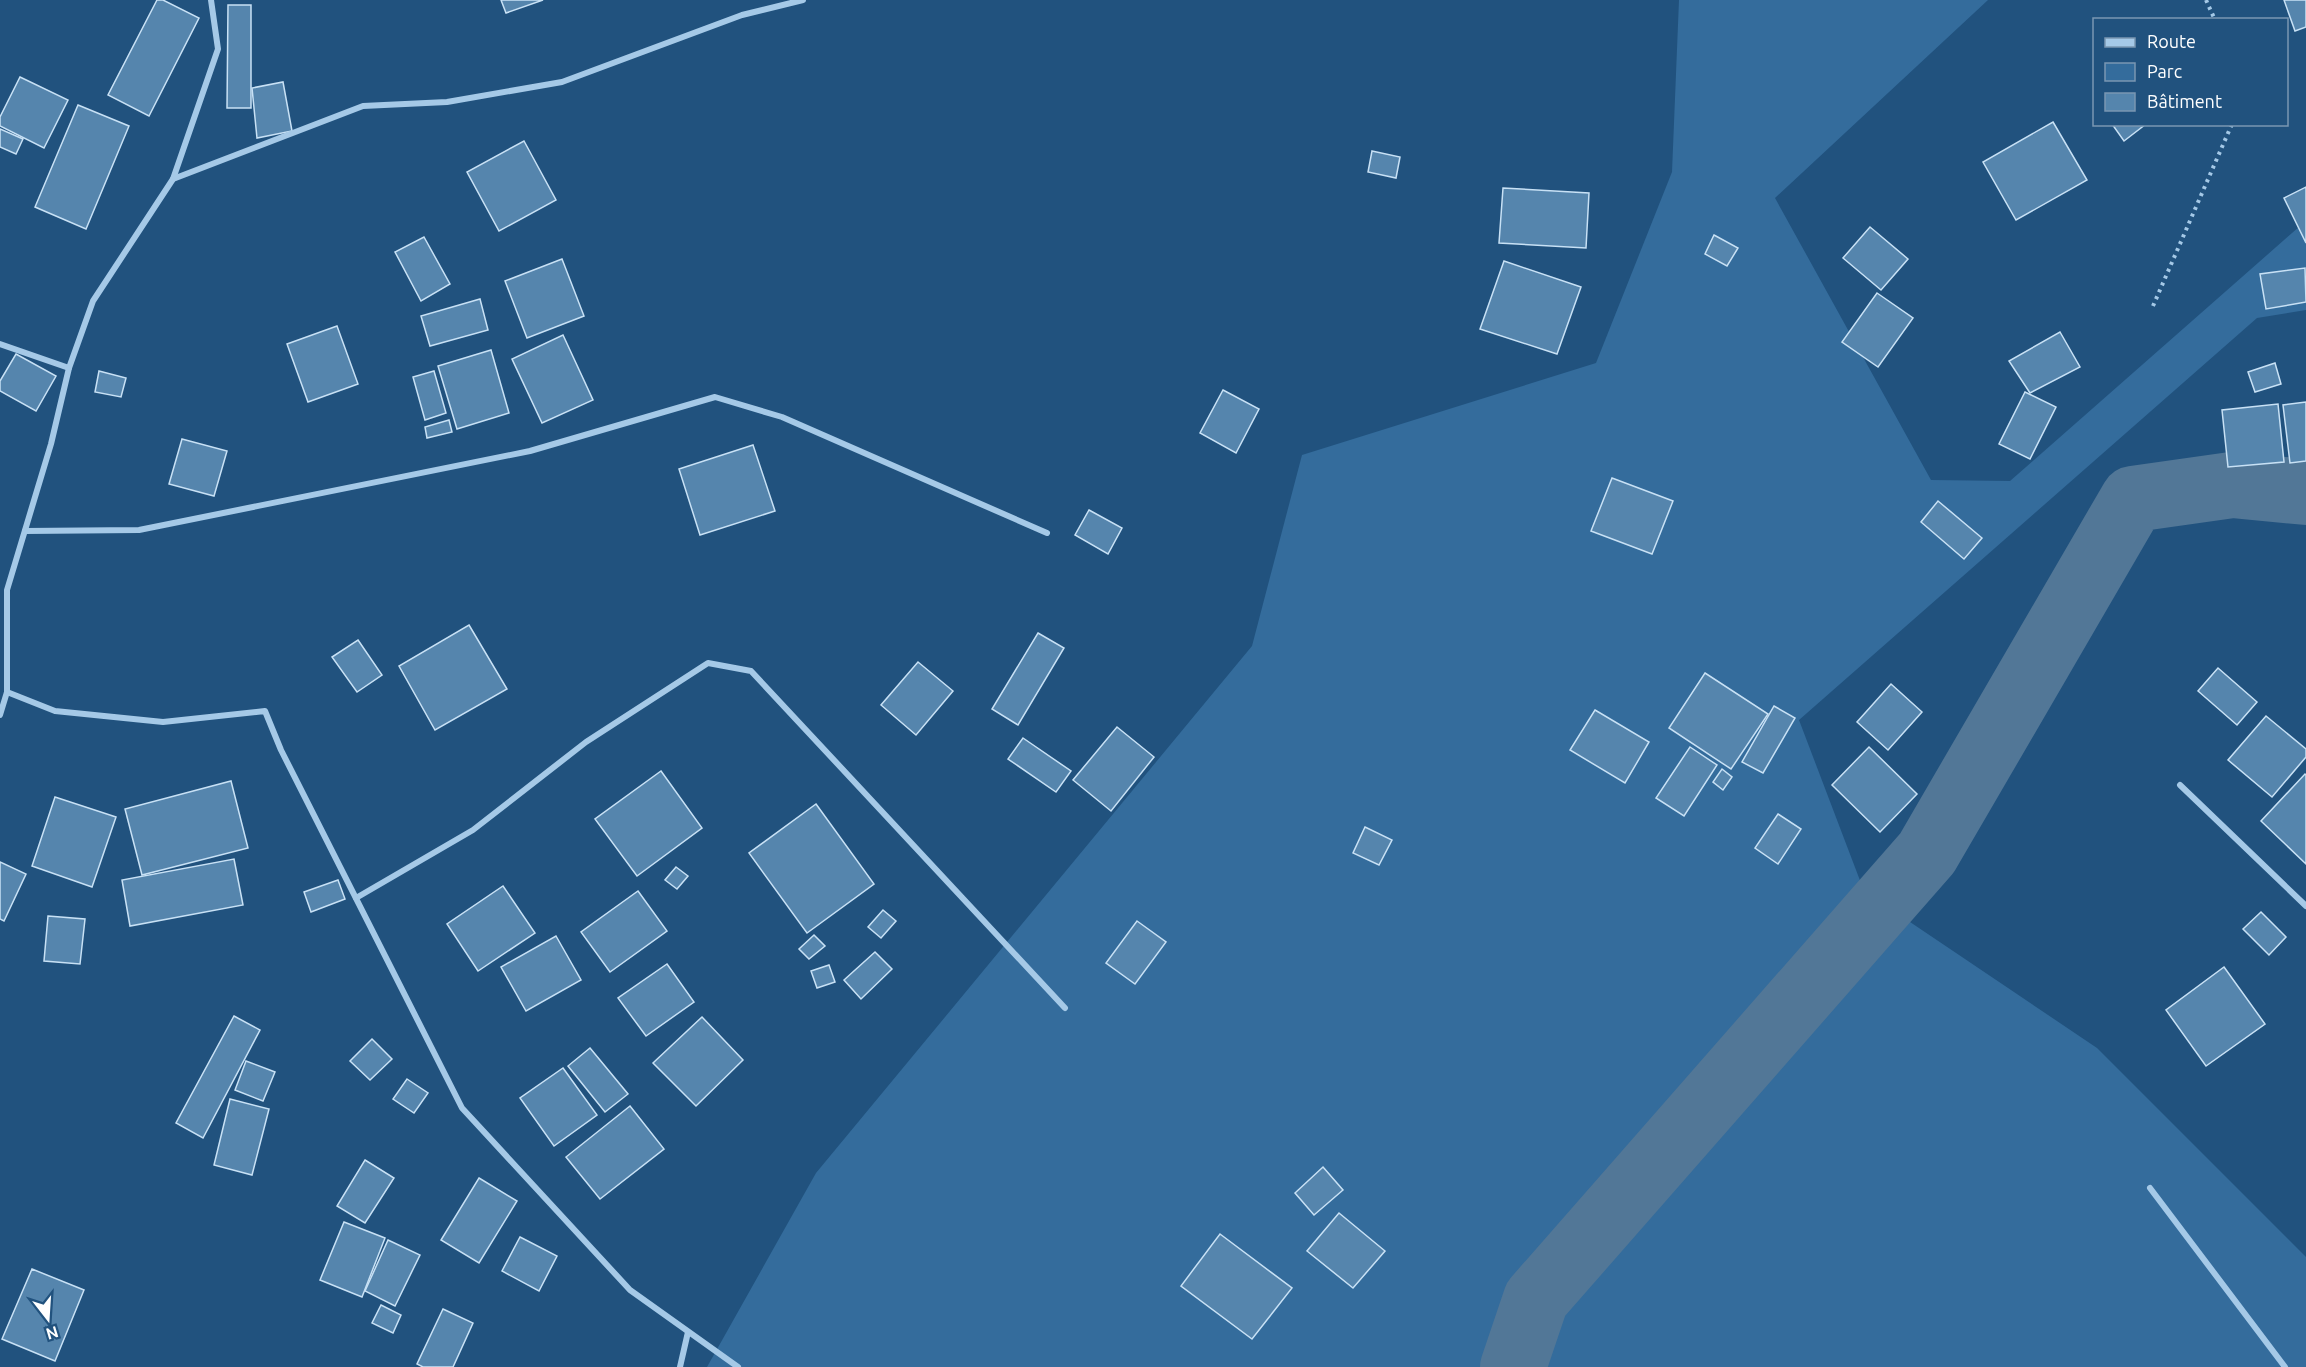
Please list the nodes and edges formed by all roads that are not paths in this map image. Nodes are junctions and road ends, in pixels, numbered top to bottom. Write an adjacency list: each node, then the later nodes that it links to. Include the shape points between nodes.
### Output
1 (211, 0): 3 (street, via 218,50)
2 (803, 0): 3 (street, via 742,15 562,82 447,102 363,106)
3 (173, 179): 5 (street, via 93,301)
4 (0, 344): 5 (street)
5 (69, 368): 6 (street)
6 (25, 531): 7 (street, via 139,530 530,451 715,397 783,417); 8 (street, via 7,590)
7 (1047, 533)
8 (7, 692): 9 (street); 11 (street, via 55,711 163,722 266,711 281,750)
9 (0, 715)
10 (2180, 785): 12 (street)
11 (356, 898): 13 (street, via 473,830 586,742 708,663 751,671); 15 (street, via 462,1108 630,1290)
12 (2306, 906)
13 (1065, 1008)
14 (2150, 1188): 18 (street)
15 (688, 1332): 16 (street); 17 (street)
16 (680, 1367)
17 (738, 1367)
18 (2285, 1367)

